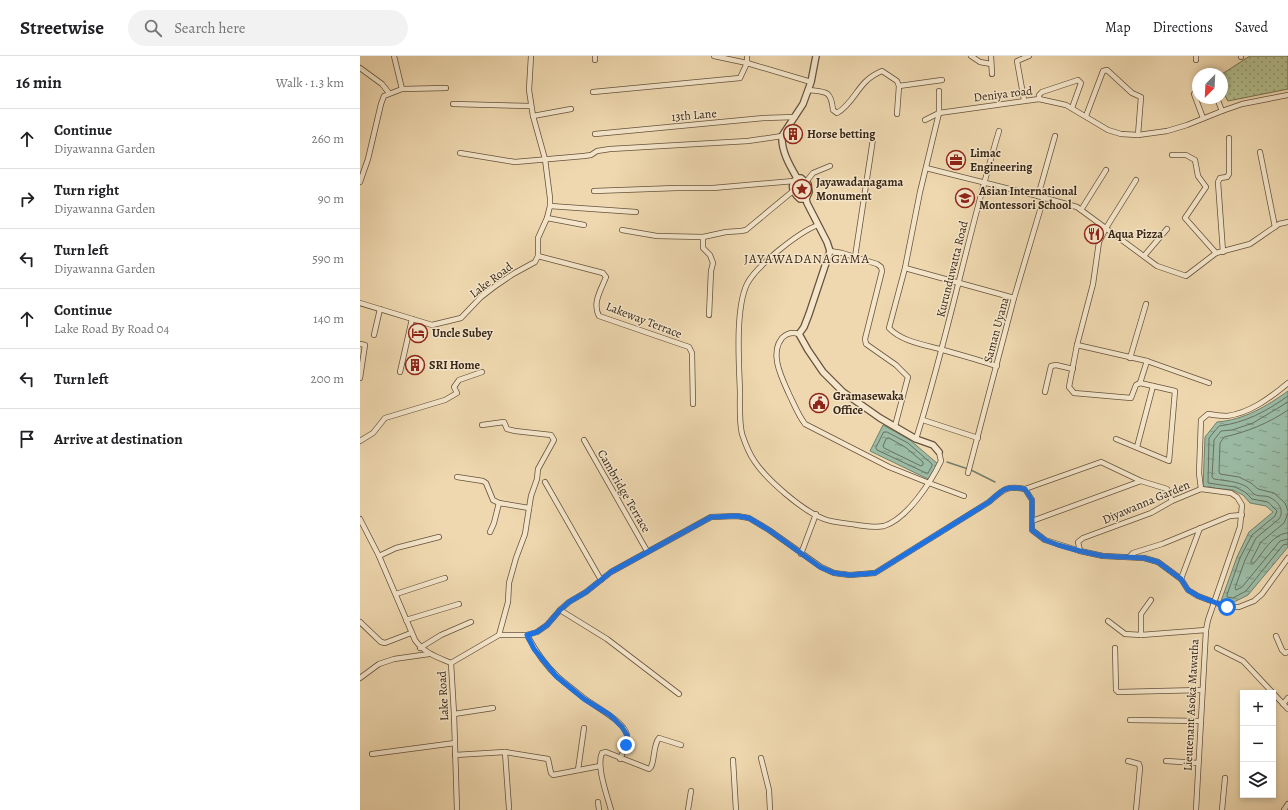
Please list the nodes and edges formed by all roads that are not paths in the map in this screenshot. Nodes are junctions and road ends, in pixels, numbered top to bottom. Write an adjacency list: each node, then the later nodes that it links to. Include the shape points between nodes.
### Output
1 (394, 56): 17 (street)
2 (531, 56): 28 (street, via 528,90)
3 (714, 56): 9 (street)
4 (747, 56): 9 (street)
5 (816, 56): 14 (street)
6 (971, 56): 10 (street, via 980,62)
7 (991, 56): 10 (street)
8 (1028, 56): 24 (street, via 1017,60)
9 (747, 63): 14 (street); 20 (street, via 740,78)
10 (991, 64): 12 (street)
11 (360, 68): 21 (street, via 382,84)
12 (992, 74)
13 (942, 80): 15 (street)
14 (811, 82): 18 (street)
15 (899, 86): 18 (street, via 897,81 882,72 874,74 844,109 837,113 833,110 829,94); 33 (street)
16 (446, 88): 17 (street)
17 (402, 89): 21 (street)
18 (808, 90): 36 (street)
19 (940, 91): 32 (street)
20 (593, 92)
21 (389, 93): 53 (street, via 384,96 381,104 368,159)
22 (1288, 95): 31 (street, Deniya road, via 1242,104)
23 (1039, 99): 24 (street, Deniya road); 30 (street, Deniya road); 30 (street, via 1042,92 1078,80 1081,83)
24 (1024, 100): 32 (street, Deniya road)
25 (453, 104): 28 (street)
26 (1198, 104): 37 (street)
27 (1219, 104): 31 (street)
28 (531, 106): 34 (street)
29 (571, 108): 34 (street)
30 (1072, 108): 35 (street, Deniya road)
31 (1222, 111): 37 (street, Deniya road)
32 (939, 113): 38 (street, Deniya road); 51 (street)
33 (897, 114)
34 (533, 116): 49 (street)
35 (1086, 116): 41 (street, Deniya road, via 1108,130); 41 (street, via 1103,71 1107,70 1132,93 1141,97)
36 (795, 117): 40 (street, 13th Lane); 42 (street)
37 (1203, 118): 41 (street, Deniya road, via 1166,131)
38 (925, 120)
39 (999, 131): 58 (street, Kurunduwatta Road)
40 (596, 134)
41 (1138, 135)
42 (782, 136): 49 (street, via 748,141 610,149 597,151 591,155); 54 (street, via 784,151)
43 (1055, 136): 61 (street)
44 (1229, 138): 77 (street, via 1229,174 1220,178 1218,182)
45 (873, 139): 81 (street)
46 (1260, 152): 71 (street)
47 (460, 153): 49 (street, via 515,162)
48 (1172, 155): 78 (street, via 1186,155 1195,160 1198,176 1206,187 1185,218)
49 (546, 159): 64 (street)
50 (830, 166): 57 (street, via 813,173)
51 (926, 168): 58 (street); 82 (street)
52 (1106, 170): 65 (street)
53 (362, 171): 56 (street)
54 (795, 180): 57 (street, via 801,178); 59 (street, via 713,188); 60 (street, via 792,185)
55 (1136, 180): 72 (street)
56 (360, 182)
57 (806, 182): 63 (street, via 810,192)
58 (984, 182): 61 (street); 83 (street, Kurunduwatta Road)
59 (594, 191)
60 (793, 191): 63 (street, via 800,198); 75 (street, via 746,230)
61 (1038, 196): 62 (street)
62 (1044, 197): 65 (street); 84 (street, Saman Uyana)
63 (806, 199): 70 (street)
64 (550, 206): 66 (street); 67 (street)
65 (1081, 210): 72 (street)
66 (636, 212)
67 (547, 218): 69 (street); 79 (street, via 538,238)
68 (1288, 222): 71 (street)
69 (584, 225)
70 (818, 225): 76 (street); 129 (street, via 795,238 758,269 743,296 739,326 742,435 755,462 781,491)
71 (1275, 227): 77 (street, via 1250,244)
72 (1106, 228): 80 (street); 93 (street, via 1099,242 1093,284)
73 (1167, 229): 80 (street)
74 (622, 230): 75 (street, via 657,236)
75 (703, 237): 88 (street, via 703,248 713,260)
76 (830, 251): 81 (street); 90 (street, via 809,314)
77 (1223, 252): 78 (street)
78 (1216, 253): 80 (street, via 1186,276 1157,266)
79 (538, 256): 89 (street, Lake Road, via 535,262 481,297 461,318 432,325); 107 (street, Lakeway Terrace, via 603,272 606,277 596,303 599,316 689,347 692,353)
80 (1144, 256)
81 (855, 257): 110 (street, via 879,265 882,272 864,339 866,344 896,365 908,377)
82 (905, 268): 83 (street); 94 (street, via 889,328 900,336)
83 (959, 283): 84 (street); 94 (street, Kurunduwatta Road)
84 (1014, 298): 97 (street, Saman Uyana)
85 (360, 303): 87 (street, Lake Road)
86 (1146, 304): 95 (street)
87 (380, 309): 89 (street, Lake Road); 91 (street)
88 (709, 315)
89 (412, 319): 99 (street)
90 (799, 334): 110 (street, via 815,361 833,383 861,405); 122 (street, via 786,334 781,340 777,350 777,361 780,373 805,424 889,467)
91 (374, 335)
92 (360, 344): 101 (street, via 365,345)
93 (1077, 345): 95 (street); 98 (street)
94 (942, 350): 97 (street); 108 (street, Kurunduwatta Road)
95 (1130, 358): 96 (street)
96 (1147, 361): 102 (street); 103 (street)
97 (997, 366): 111 (street, Saman Uyana)
98 (1073, 369): 102 (street, via 1069,387 1074,392 1131,398 1136,385); 106 (street, via 1051,366)
99 (400, 372)
100 (482, 372): 115 (street, via 459,380 454,387 457,393 445,400 385,418 373,433)
101 (360, 378)
102 (1140, 382): 105 (street)
103 (1209, 382)
104 (1288, 384): 124 (street, via 1249,410 1226,416 1208,414 1200,420)
105 (1152, 386): 116 (street); 116 (street, via 1175,391 1169,461)
106 (1045, 392)
107 (693, 404)
108 (922, 420): 111 (street); 112 (street, Kurunduwatta Road)
109 (482, 425): 128 (street, via 504,422 507,429 551,435 554,440 538,469)
110 (895, 426): 112 (street)
111 (978, 438): 118 (street, Saman Uyana)
112 (916, 439): 117 (street, via 933,445)
113 (1116, 439): 116 (street)
114 (584, 440): 136 (street, Cambridge Terrace)
115 (360, 441)
116 (1137, 447)
117 (939, 452): 122 (street, via 941,461)
118 (969, 471)
119 (457, 477): 127 (street, via 483,481 493,500)
120 (1141, 481): 123 (street, via 1101,462); 126 (street, via 1167,489); 132 (street)
121 (545, 482): 144 (street)
122 (929, 483): 125 (street); 129 (street, via 901,516 884,526 845,523 825,519)
123 (1025, 489): 132 (street, via 1032,500); 138 (street, via 1004,489 989,502 875,573 834,573)
124 (1201, 489): 126 (street, Diyawanna Garden); 130 (street, Diyawanna Garden, via 1232,493 1242,505)
125 (964, 496)
126 (1172, 501): 137 (street, Diyawanna Garden, via 1151,513 1083,538 1078,542)
127 (499, 503): 128 (street); 134 (street)
128 (529, 508): 156 (street, via 525,534 509,583 508,602)
129 (816, 514): 138 (street)
130 (1242, 515): 133 (street, via 1230,516); 147 (street, Diyawanna Garden)
131 (360, 519): 139 (street, Lake Road)
132 (1032, 521): 137 (street, via 1032,530 1045,540)
133 (1200, 528): 140 (street); 143 (street)
134 (490, 532)
135 (439, 537): 139 (street, via 396,548)
136 (647, 551): 138 (street, via 711,517 737,516 749,518); 144 (street)
137 (1080, 551): 140 (street, via 1103,556)
138 (801, 554)
139 (379, 556): 145 (street, Lake Road)
140 (1130, 556): 143 (street, via 1158,562)
141 (1288, 558): 147 (street, via 1254,601 1239,607)
142 (445, 578): 145 (street)
143 (1181, 579): 147 (street, via 1188,590)
144 (601, 580): 149 (street)
145 (396, 594): 150 (street, Lake Road)
146 (1151, 600): 158 (street, via 1141,614)
147 (1214, 603): 154 (street, Lieutenant Asoka Mawatha)
148 (459, 604): 150 (street)
149 (560, 610): 157 (street, via 547,625); 168 (street, via 607,639)
150 (406, 620): 155 (street, Lake Road)
151 (1108, 621): 158 (street, via 1125,634)
152 (360, 622): 155 (street, via 377,640 385,643)
153 (471, 622): 160 (street, via 441,635)
154 (1206, 630): 158 (street); 167 (street, Lieutenant Asoka Mawatha)
155 (411, 633): 160 (street, Lake Road)
156 (499, 635): 157 (street); 165 (street)
157 (527, 635): 182 (street, via 534,649 556,676 584,699 610,715 622,727 627,735)
158 (1141, 635)
159 (1276, 636): 163 (street, via 1282,650)
160 (420, 648): 164 (street, Lake Road)
161 (1115, 648): 167 (street, via 1118,692)
162 (1218, 648): 170 (street, via 1243,662)
163 (1288, 652)
164 (429, 654): 165 (street, Lake Road); 166 (street, via 384,662)
165 (451, 663): 173 (street, Lake Road)
166 (360, 678)
167 (1202, 690): 175 (street, Lieutenant Asoka Mawatha)
168 (679, 694)
169 (1288, 698): 170 (street)
170 (1283, 704): 172 (street)
171 (493, 708): 173 (street)
172 (1288, 709)
173 (454, 714): 177 (street, Lake Road)
174 (1130, 720): 175 (street)
175 (1201, 721): 187 (street, Lieutenant Asoka Mawatha)
176 (584, 728): 189 (street)
177 (455, 743): 180 (street); 181 (street, Lake Road)
178 (681, 745): 182 (street, via 659,738 653,764 649,769)
179 (505, 752): 181 (street); 189 (street, via 548,759 553,775); 194 (street)
180 (372, 754)
181 (455, 755): 195 (street, Lake Road)
182 (620, 758): 188 (street, via 606,752 602,753)
183 (761, 758): 200 (street, via 769,790)
184 (733, 760): 199 (street)
185 (1128, 761): 201 (street, via 1140,764)
186 (1166, 762): 187 (street)
187 (1198, 763): 202 (street, Lieutenant Asoka Mawatha)
188 (600, 766): 189 (street); 197 (street)
189 (578, 770)
190 (1225, 778): 203 (street)
191 (691, 791): 198 (street)
192 (598, 802): 196 (street)
193 (1288, 804): 204 (street)
194 (509, 808)
195 (456, 810)
196 (600, 810)
197 (611, 810)
198 (688, 810)
199 (736, 810)
200 (770, 810)
201 (1136, 810)
202 (1196, 810)
203 (1222, 810)
204 (1284, 810)

